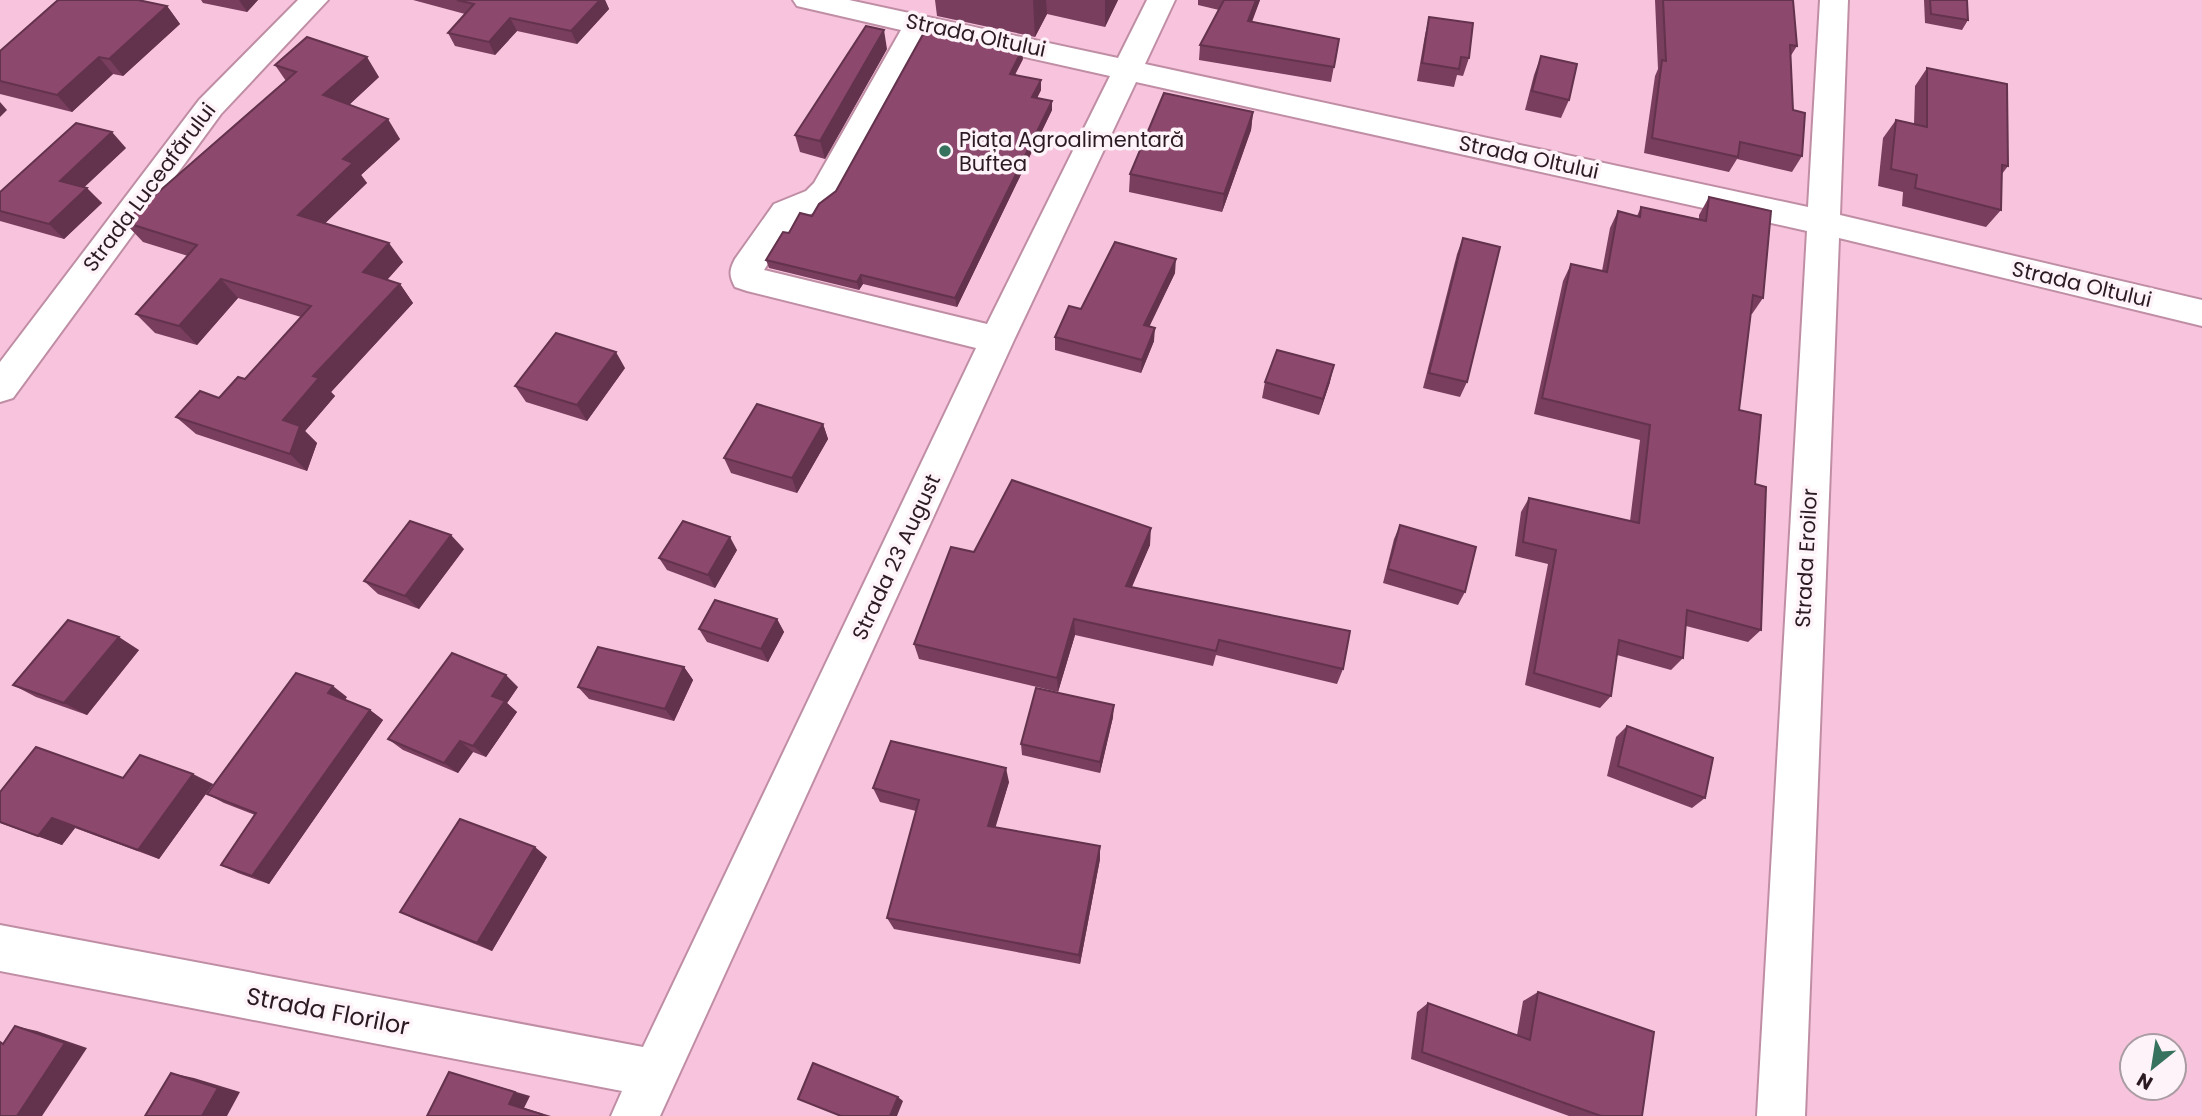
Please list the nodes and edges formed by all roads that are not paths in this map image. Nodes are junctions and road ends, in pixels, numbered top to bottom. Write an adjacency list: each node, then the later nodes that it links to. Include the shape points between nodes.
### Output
1 (314, 0): 11 (street, Strada Luceafărului, via 210,107)
2 (807, 0): 5 (street, Strada Oltului)
3 (1161, 0): 7 (street, Strada 23 August)
4 (1834, 0): 8 (street, Strada Eroilor)
5 (858, 5): 6 (street, Strada Oltului)
6 (919, 23): 7 (street, Strada Oltului); 10 (street, via 825,191 785,212 747,268 747,278)
7 (1129, 68): 8 (street, Strada Oltului); 10 (street, Strada 23 August)
8 (1821, 222): 9 (street, Strada Oltului); 15 (street, Strada Eroilor)
9 (2202, 313)
10 (998, 340): 13 (street, Strada 23 August)
11 (0, 388)
12 (0, 948): 13 (street, Strada Florilor)
13 (655, 1073): 14 (street, Strada 23 August)
14 (635, 1116)
15 (1781, 1116)

